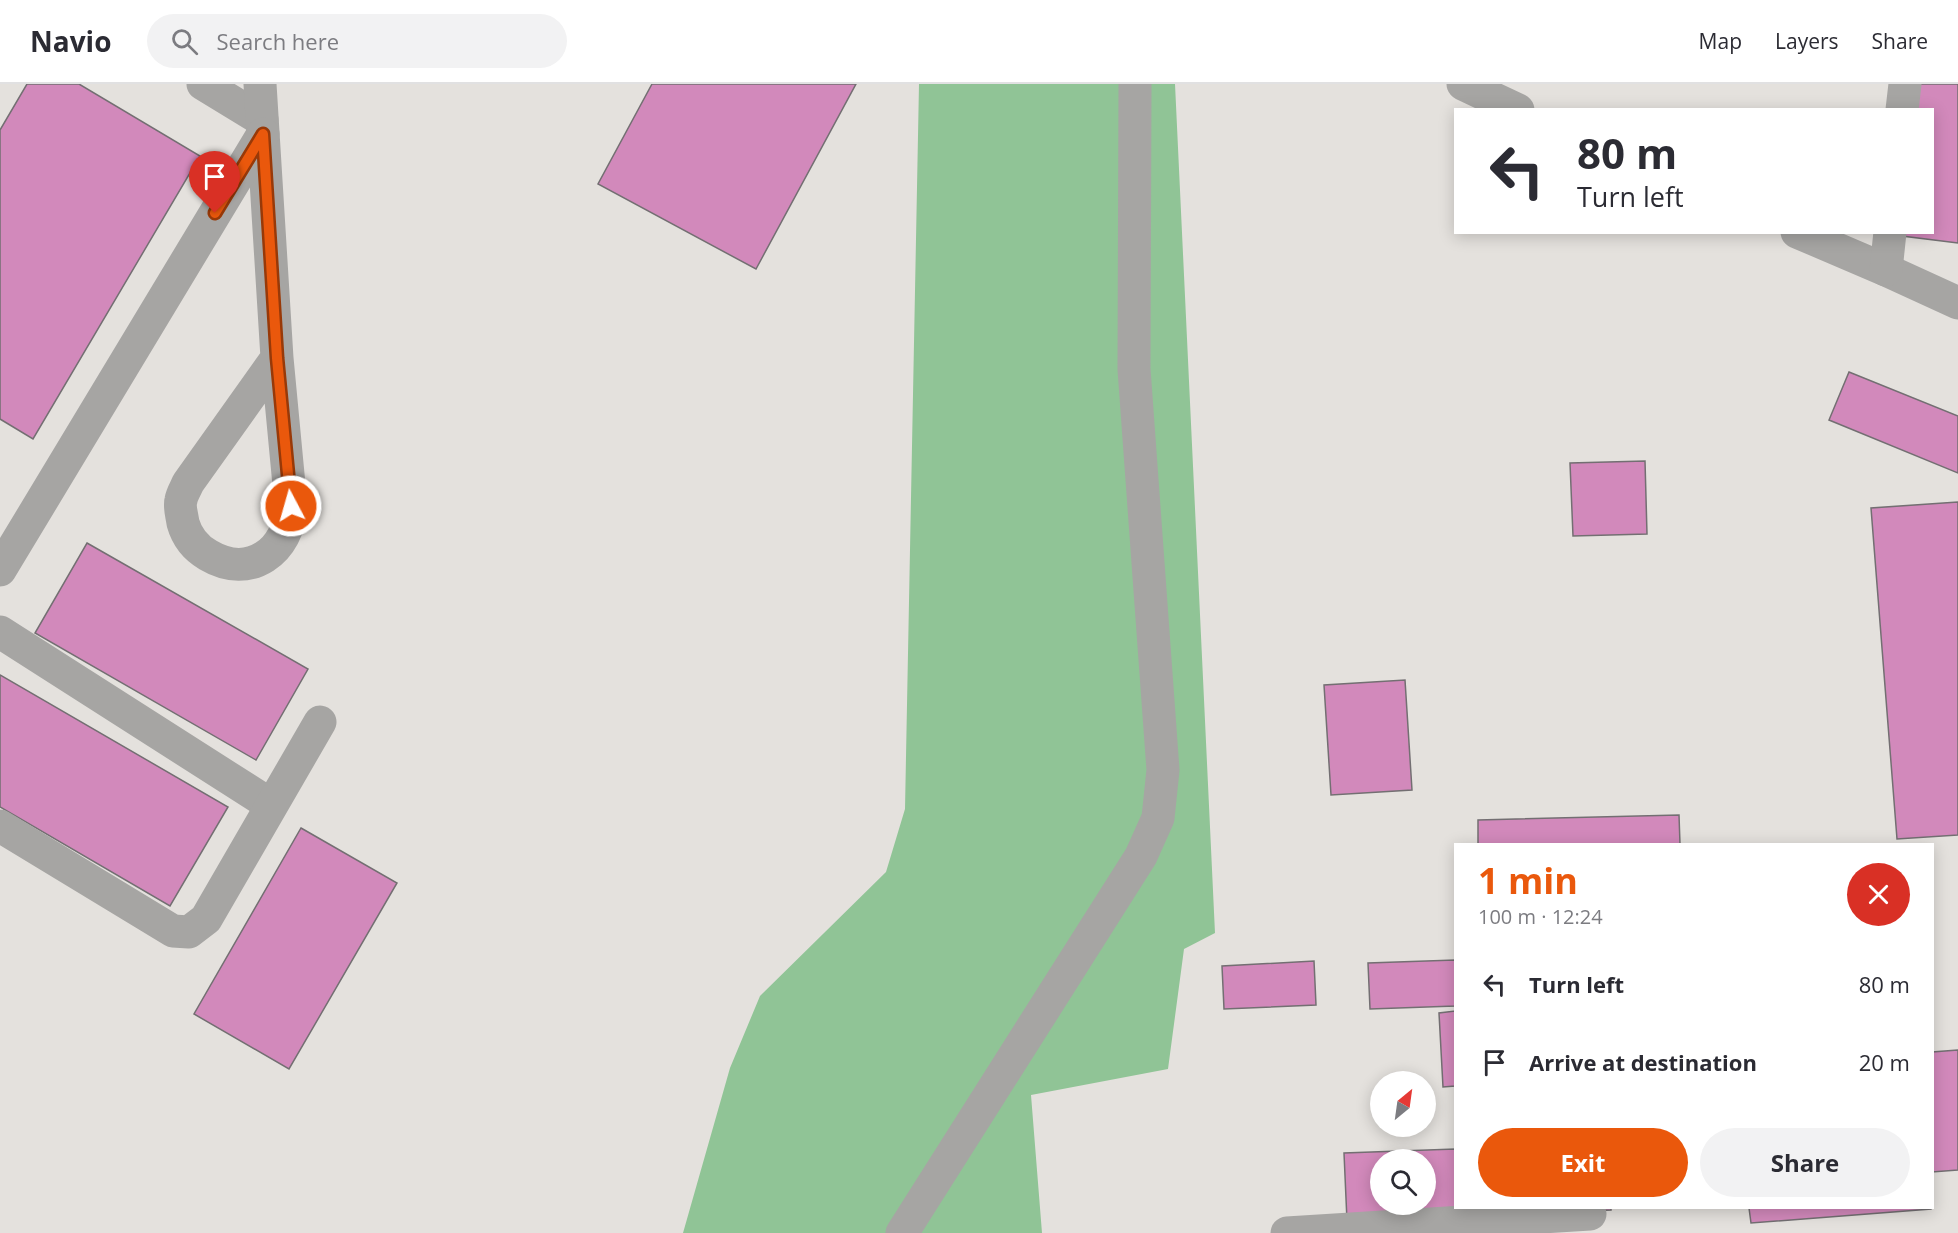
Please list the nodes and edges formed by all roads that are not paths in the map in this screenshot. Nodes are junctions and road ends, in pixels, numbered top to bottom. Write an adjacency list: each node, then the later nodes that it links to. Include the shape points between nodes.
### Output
1 (203, 84): 8 (street)
2 (260, 84): 8 (street)
3 (1135, 84): 21 (street, via 1134,369 1164,770 1158,818 1141,856)
4 (1463, 84): 6 (street)
5 (1905, 84): 7 (street)
6 (1514, 108)
7 (1902, 108)
8 (262, 127): 13 (street); 14 (street)
9 (1802, 234): 11 (street)
10 (1890, 234): 11 (street)
11 (1886, 270): 12 (street)
12 (1958, 303)
13 (277, 358): 13 (street, via 291,520 279,544 262,559 225,564 192,542 184,527 181,500 188,483)
14 (0, 570)
15 (0, 632): 17 (street)
16 (320, 722): 17 (street)
17 (272, 805): 18 (street, via 206,919 189,932 173,931)
18 (0, 826)
19 (1590, 1214): 20 (street)
20 (1458, 1228): 22 (street)
21 (902, 1233)
22 (1287, 1233)

